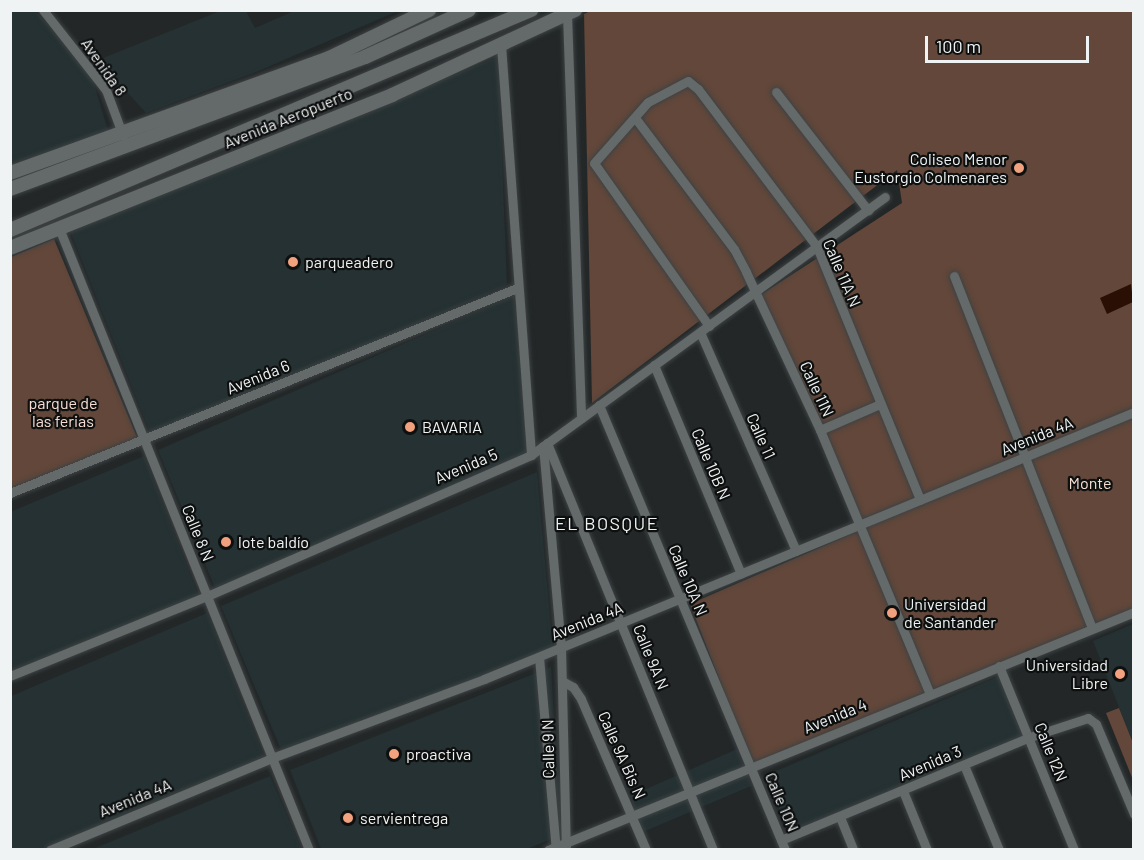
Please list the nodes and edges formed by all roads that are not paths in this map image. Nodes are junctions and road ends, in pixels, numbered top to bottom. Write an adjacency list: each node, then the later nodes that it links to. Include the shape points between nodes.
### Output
1 (43, 10): 12 (street, Avenida 8, via 106,90)
2 (429, 10): 12 (main road, Avenida Aeropuerto, via 329,58)
3 (469, 10): 12 (main road, Avenida Aeropuerto, via 365,57)
4 (531, 10): 6 (main road, Avenida Aeropuerto)
5 (571, 12): 7 (main road, Avenida Aeropuerto); 32 (street)
6 (459, 43): 8 (main road, Avenida Aeropuerto); 9 (main road)
7 (501, 45): 9 (main road, Avenida Aeropuerto); 24 (street)
8 (433, 54): 9 (main road); 14 (main road, Avenida Aeropuerto)
9 (451, 69): 16 (main road, Avenida Aeropuerto)
10 (776, 92): 18 (street)
11 (636, 119): 21 (street, Calle 11A N, via 659,93 688,81 694,84); 25 (street, Calle 11N, via 734,249); 26 (street, via 596,156 594,164)
12 (124, 141): 13 (main road, Avenida Aeropuerto); 15 (main road, Avenida Aeropuerto)
13 (10, 173)
14 (123, 184): 16 (main road); 20 (main road, Avenida Aeropuerto)
15 (10, 189)
16 (141, 195): 19 (main road, Avenida Aeropuerto)
17 (885, 197): 18 (street, Avenida 5)
18 (868, 210): 21 (street, Avenida 5)
19 (59, 228): 22 (main road, Avenida Aeropuerto); 34 (street, Calle 8 N)
20 (10, 230)
21 (817, 247): 25 (street, Avenida 5); 29 (street, Calle 11A N)
22 (10, 248)
23 (954, 276): 37 (street)
24 (517, 288): 34 (street, Avenida 6); 36 (street)
25 (754, 290): 26 (street, Avenida 5); 33 (street, Calle 11N)
26 (709, 326): 27 (street, Avenida 5)
27 (700, 332): 28 (street, Avenida 5); 41 (street, Calle 11)
28 (654, 365): 30 (street, Avenida 5); 42 (street, Calle 10B N)
29 (880, 404): 33 (street); 39 (street, Calle 11A N)
30 (599, 405): 32 (street, Avenida 5); 44 (street, Calle 10A N)
31 (1134, 412): 37 (street, Avenida 4A)
32 (581, 418): 35 (street, Avenida 5)
33 (820, 430): 40 (street, Calle 11N)
34 (144, 440): 38 (street, Avenida 6); 43 (street, Calle 8 N)
35 (545, 445): 36 (street, Avenida 5); 46 (street, Calle 9A N); 48 (street, Calle 9 N)
36 (531, 454): 43 (street, Avenida 5)
37 (1026, 456): 39 (street, Avenida 4A); 47 (street)
38 (10, 493)
39 (920, 500): 40 (street, Avenida 4A)
40 (860, 525): 41 (street, Avenida 4A); 53 (street, Calle 11N)
41 (796, 551): 42 (street, Avenida 4A)
42 (741, 574): 44 (street, Avenida 4A)
43 (207, 596): 51 (street, Avenida 5); 55 (street, Calle 8 N)
44 (680, 599): 46 (street, Avenida 4A); 57 (street, Calle 10A N)
45 (1134, 612): 47 (street, Avenida 4)
46 (621, 623): 48 (street, Avenida 4A); 58 (street, Calle 9A N)
47 (1092, 628): 50 (street, Avenida 4)
48 (561, 648): 49 (street, Avenida 4A); 52 (street, Calle 9 N)
49 (540, 657): 55 (street, Avenida 4A); 65 (street, Calle 9 N)
50 (999, 666): 53 (street, Avenida 4); 54 (street, Calle 12N)
51 (10, 676)
52 (562, 681): 61 (street, Calle 9A Bis N, via 578,692); 63 (street, Calle 9 N)
53 (930, 694): 57 (street, Avenida 4)
54 (1030, 737): 56 (street, Avenida 3); 60 (street, Avenida 3, via 1092,718); 73 (street, Calle 12N)
55 (272, 758): 66 (street, Avenida 4A); 67 (street, Calle 8 N)
56 (964, 765): 59 (street, Avenida 3); 72 (street)
57 (750, 767): 58 (street, Avenida 4); 64 (street, Calle 10N)
58 (689, 791): 61 (street, Avenida 4); 69 (street, Calle 9A N)
59 (903, 791): 62 (street, Avenida 3); 71 (street)
60 (1134, 814)
61 (632, 816): 63 (street, Avenida 4); 68 (street, Calle 9A Bis N)
62 (840, 817): 64 (street, Avenida 3); 70 (street)
63 (570, 845): 65 (street, Avenida 4)
64 (783, 845)
65 (553, 848)
66 (50, 849)
67 (309, 849)
68 (646, 849)
69 (713, 849)
70 (854, 849)
71 (927, 849)
72 (999, 849)
73 (1074, 849)

